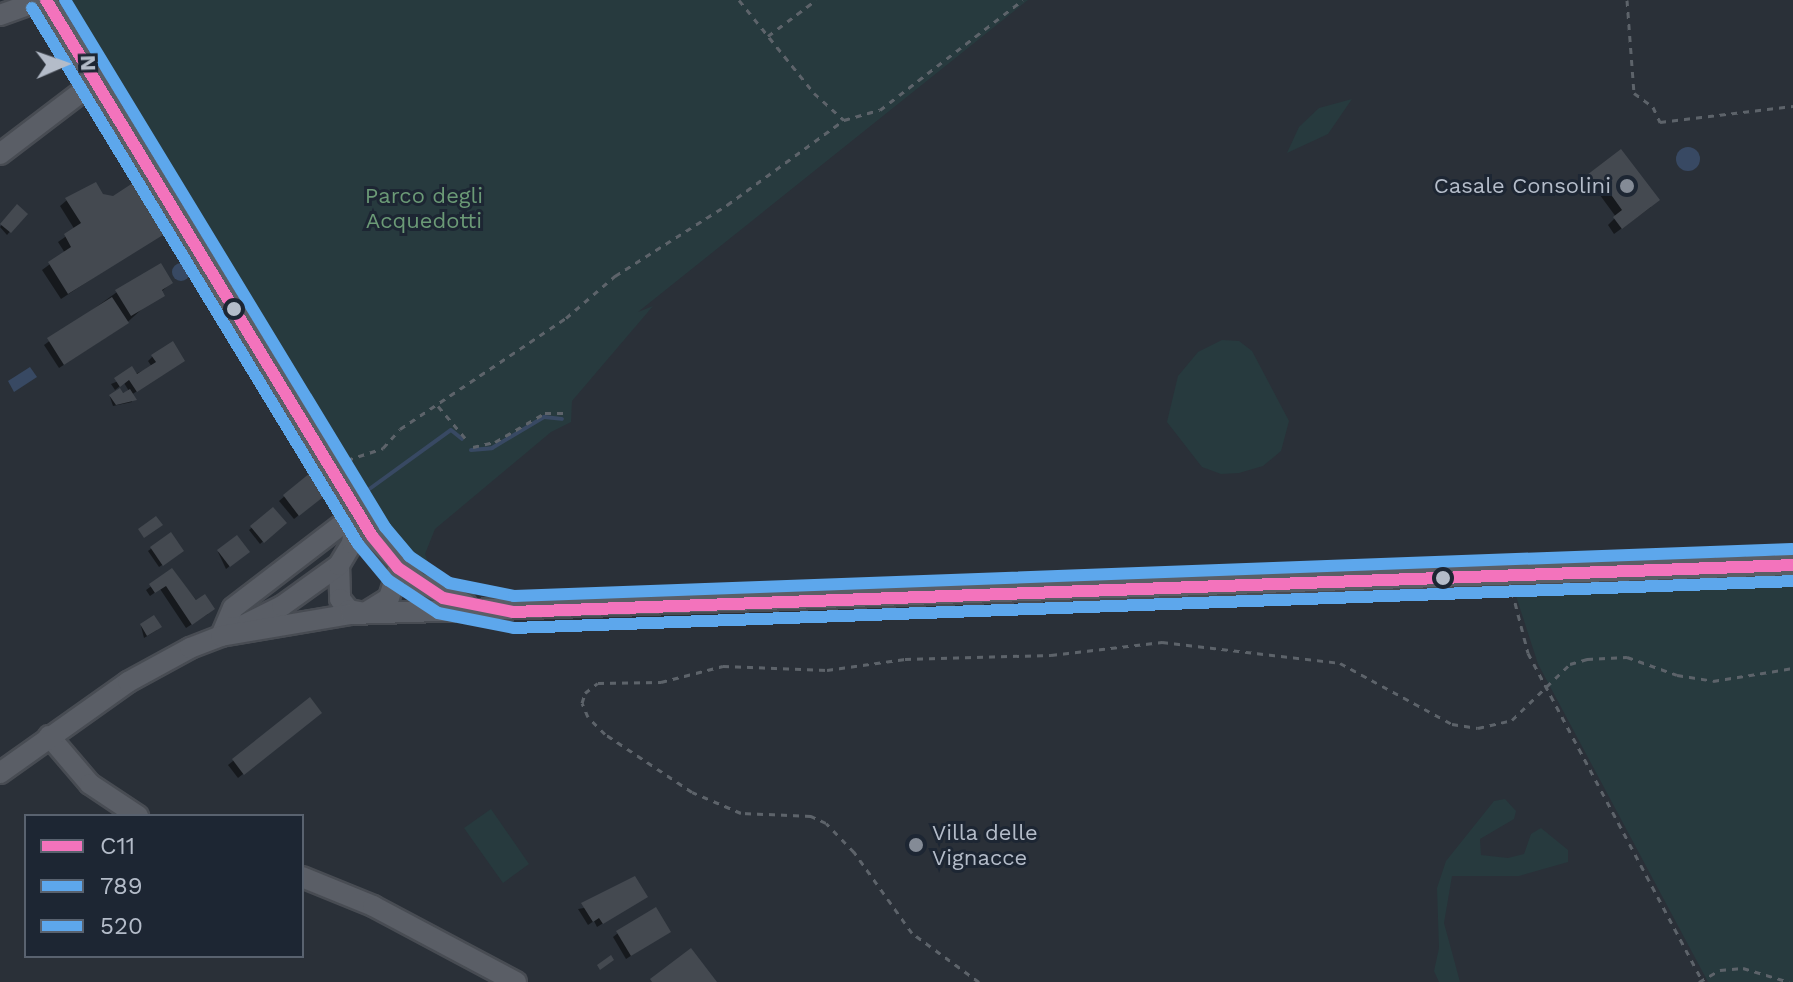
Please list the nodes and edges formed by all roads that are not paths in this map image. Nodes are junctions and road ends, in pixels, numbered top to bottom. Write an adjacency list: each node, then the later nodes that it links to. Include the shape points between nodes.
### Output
1 (44, 0): 2 (street); 3 (street)
2 (0, 15)
3 (97, 80): 4 (street); 5 (street, via 330,464)
4 (0, 154)
5 (351, 516): 6 (street); 7 (street, via 352,543); 11 (street, via 233,608)
6 (393, 562): 7 (street, via 358,557); 9 (street, via 443,598); 10 (street, via 389,598)
7 (339, 565): 10 (street, via 340,599 349,610); 11 (street, via 282,606)
8 (1793, 565): 9 (street)
9 (513, 612): 10 (street)
10 (365, 613): 11 (street)
11 (221, 636): 12 (street, via 154,666)
12 (49, 736): 13 (street); 14 (street, via 90,784)
13 (0, 773)
14 (135, 814)
15 (304, 878): 16 (street, via 373,906)
16 (516, 982)

